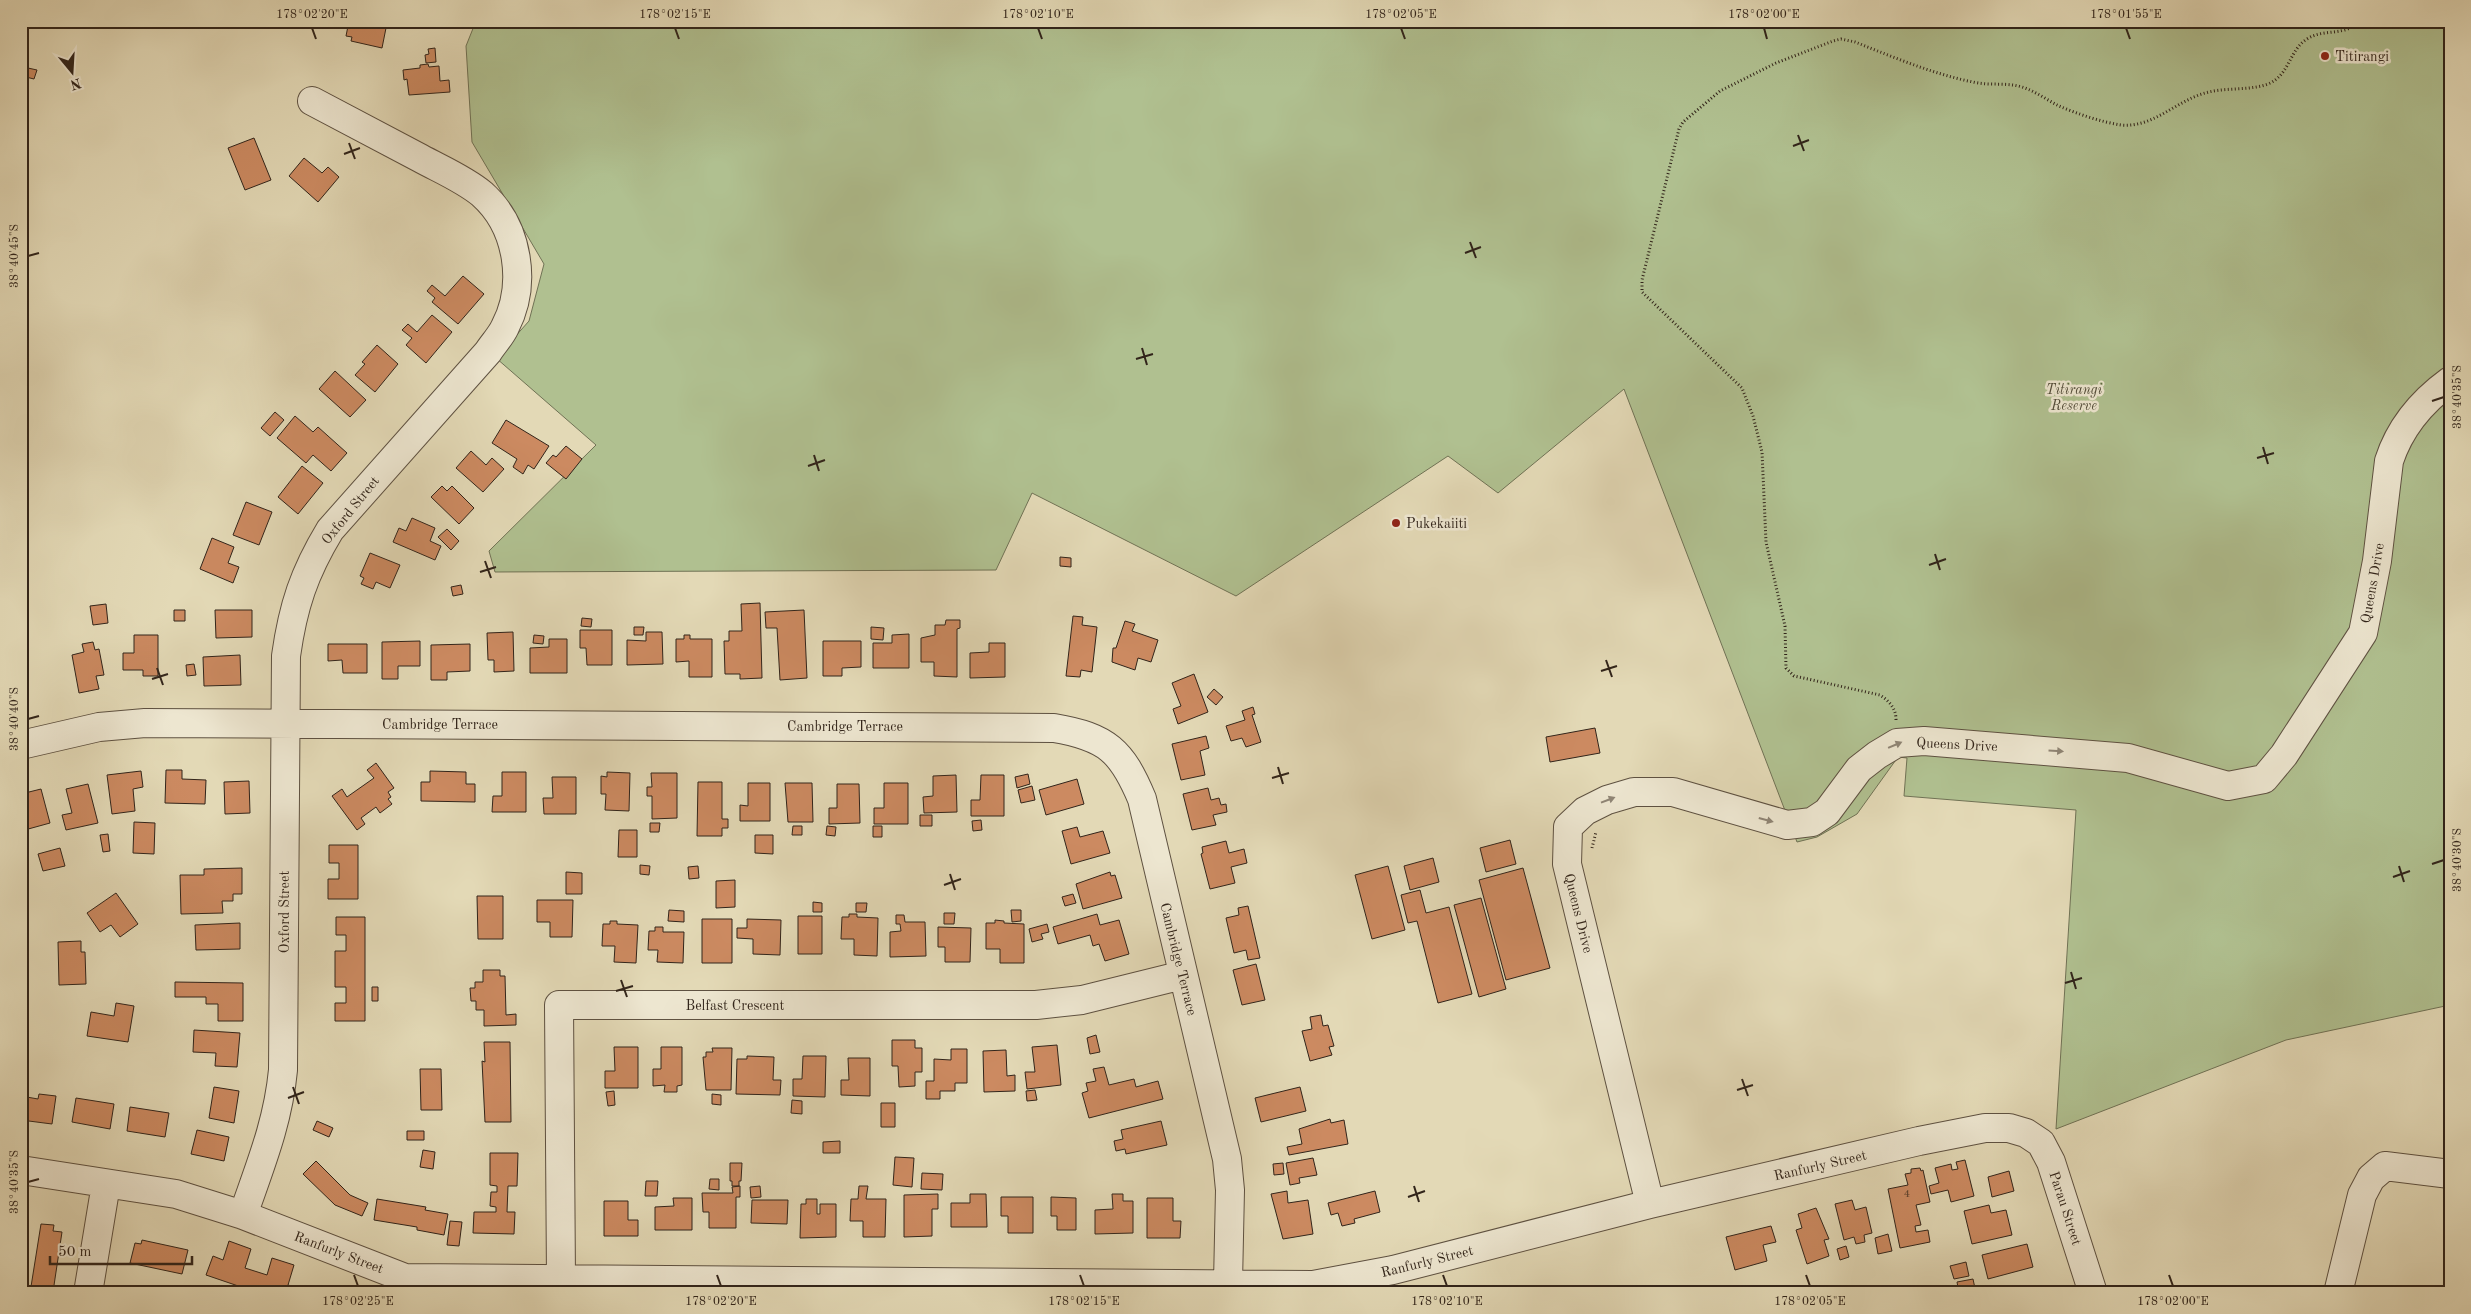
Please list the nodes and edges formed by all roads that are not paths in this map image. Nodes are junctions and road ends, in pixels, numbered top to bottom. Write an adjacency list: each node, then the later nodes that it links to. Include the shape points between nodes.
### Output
1 (312, 101): 3 (street, Oxford Street, via 456,177 482,195 499,214 510,237 517,257 518,277 515,301 505,328 488,352 330,530 311,561 291,621 286,656)
2 (2450, 381): 10 (street, Queens Drive, one-way to 2, via 1567,864 1568,827 1585,811 1634,792 1674,792 1787,825 1812,822 1827,812 1859,769 1897,742 1924,741 2128,758 2228,786 2264,779 2284,755 2363,633 2372,596 2394,445 2408,421)
3 (285, 724): 4 (street, Cambridge Terrace, via 145,722 99,727); 5 (street, Cambridge Terrace, via 1044,728 1083,732 1116,753 1130,771 1142,799); 11 (street, Oxford Street, via 283,1070 280,1104)
4 (21, 744)
5 (1183, 975): 12 (street, Belfast Crescent, via 1082,1000 1036,1005 559,1005); 14 (street, Cambridge Terrace, via 1227,1159 1230,1190)
6 (2026, 1133): 10 (street, Ranfurly Street, via 2009,1128 1985,1128); 18 (street, Parau Street, via 2042,1143 2051,1162)
7 (21, 1170): 9 (street, Ranfurly Street)
8 (2450, 1174): 19 (street, via 2385,1166 2371,1178 2362,1195)
9 (106, 1184): 11 (street, Ranfurly Street, via 176,1194); 17 (street)
10 (1650, 1204): 13 (street, Ranfurly Street)
11 (243, 1215): 15 (street, Ranfurly Street)
12 (561, 1280): 15 (street, Ranfurly Street); 16 (street, Ranfurly Street)
13 (1396, 1281): 14 (street, Ranfurly Street, via 1313,1285)
14 (1228, 1283): 16 (street, Ranfurly Street)
15 (404, 1285)
16 (961, 1287)
17 (88, 1293)
18 (2093, 1293)
19 (2338, 1293)

